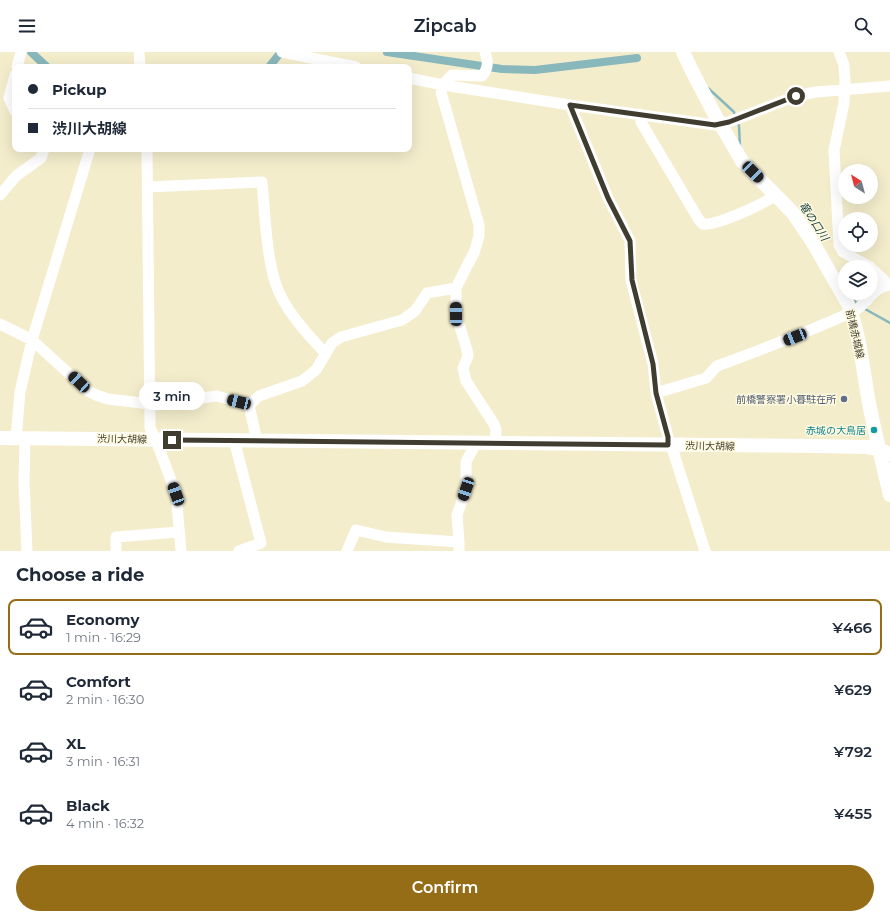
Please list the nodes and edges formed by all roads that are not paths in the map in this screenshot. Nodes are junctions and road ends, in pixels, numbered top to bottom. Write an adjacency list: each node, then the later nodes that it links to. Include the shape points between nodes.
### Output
1 (21, 52): 7 (street)
2 (139, 52): 8 (street)
3 (284, 52): 9 (street)
4 (683, 52): 18 (main road, 前橋赤城線)
5 (839, 52): 14 (street, via 844,65)
6 (487, 62): 11 (street, via 482,76 452,75)
7 (18, 64)
8 (140, 64)
9 (342, 64)
10 (412, 79): 11 (street)
11 (443, 84): 16 (street); 28 (street, via 441,92 479,225 478,243 474,254)
12 (12, 86): 15 (street, via 9,98)
13 (890, 86): 14 (street)
14 (845, 89): 18 (street, via 796,96); 25 (street, via 834,150 839,245 846,255)
15 (12, 104)
16 (570, 105): 17 (street); 33 (street, via 608,198 630,241 632,280 653,364)
17 (640, 114): 18 (street); 24 (street, via 641,122 703,224 739,214)
18 (721, 124): 24 (main road, 前橋赤城線, via 742,161)
19 (43, 152): 23 (street, via 41,158 16,176)
20 (89, 152): 31 (street)
21 (147, 152): 22 (street)
22 (148, 187): 32 (street, via 262,182 270,260 275,283 290,311); 34 (street)
23 (0, 194)
24 (776, 194): 29 (main road, 前橋赤城線, via 801,223)
25 (855, 260)
26 (878, 275): 27 (street)
27 (889, 285): 29 (street, via 878,289 858,309)
28 (456, 288): 32 (street, via 427,293 415,310 402,320 341,337 332,342); 42 (street, via 456,314 468,356 463,368 466,381 494,424)
29 (851, 312): 33 (street, via 802,334 717,366 706,378); 44 (main road, 前橋赤城線, via 875,437)
30 (0, 324): 31 (street)
31 (32, 340): 34 (street, via 88,391 108,399); 37 (street, via 20,392)
32 (326, 354): 35 (street, via 316,370 302,381 258,396)
33 (656, 393): 43 (street)
34 (150, 404): 35 (street, via 217,396); 38 (street, via 150,428)
35 (249, 405): 40 (street)
36 (0, 438): 37 (main road, 渋川大胡線)
37 (21, 438): 38 (main road, 渋川大胡線); 48 (street)
38 (156, 440): 39 (main road, 渋川大胡線); 46 (street, via 176,494)
39 (234, 440): 40 (main road, 渋川大胡線); 51 (street, via 261,543)
40 (257, 441): 41 (main road, 渋川大胡線)
41 (476, 443): 42 (main road, 渋川大胡線); 47 (street, via 466,462 466,489 457,515)
42 (495, 443): 43 (main road, 渋川大胡線)
43 (670, 445): 44 (main road, 渋川大胡線, via 825,446); 53 (street)
44 (884, 451): 45 (main road, 前橋赤城線)
45 (890, 495)
46 (179, 532): 49 (street, via 116,537); 50 (street)
47 (459, 546): 52 (street, via 386,537 356,530)
48 (27, 551)
49 (116, 551)
50 (181, 551)
51 (239, 551)
52 (347, 551)
53 (705, 551)

